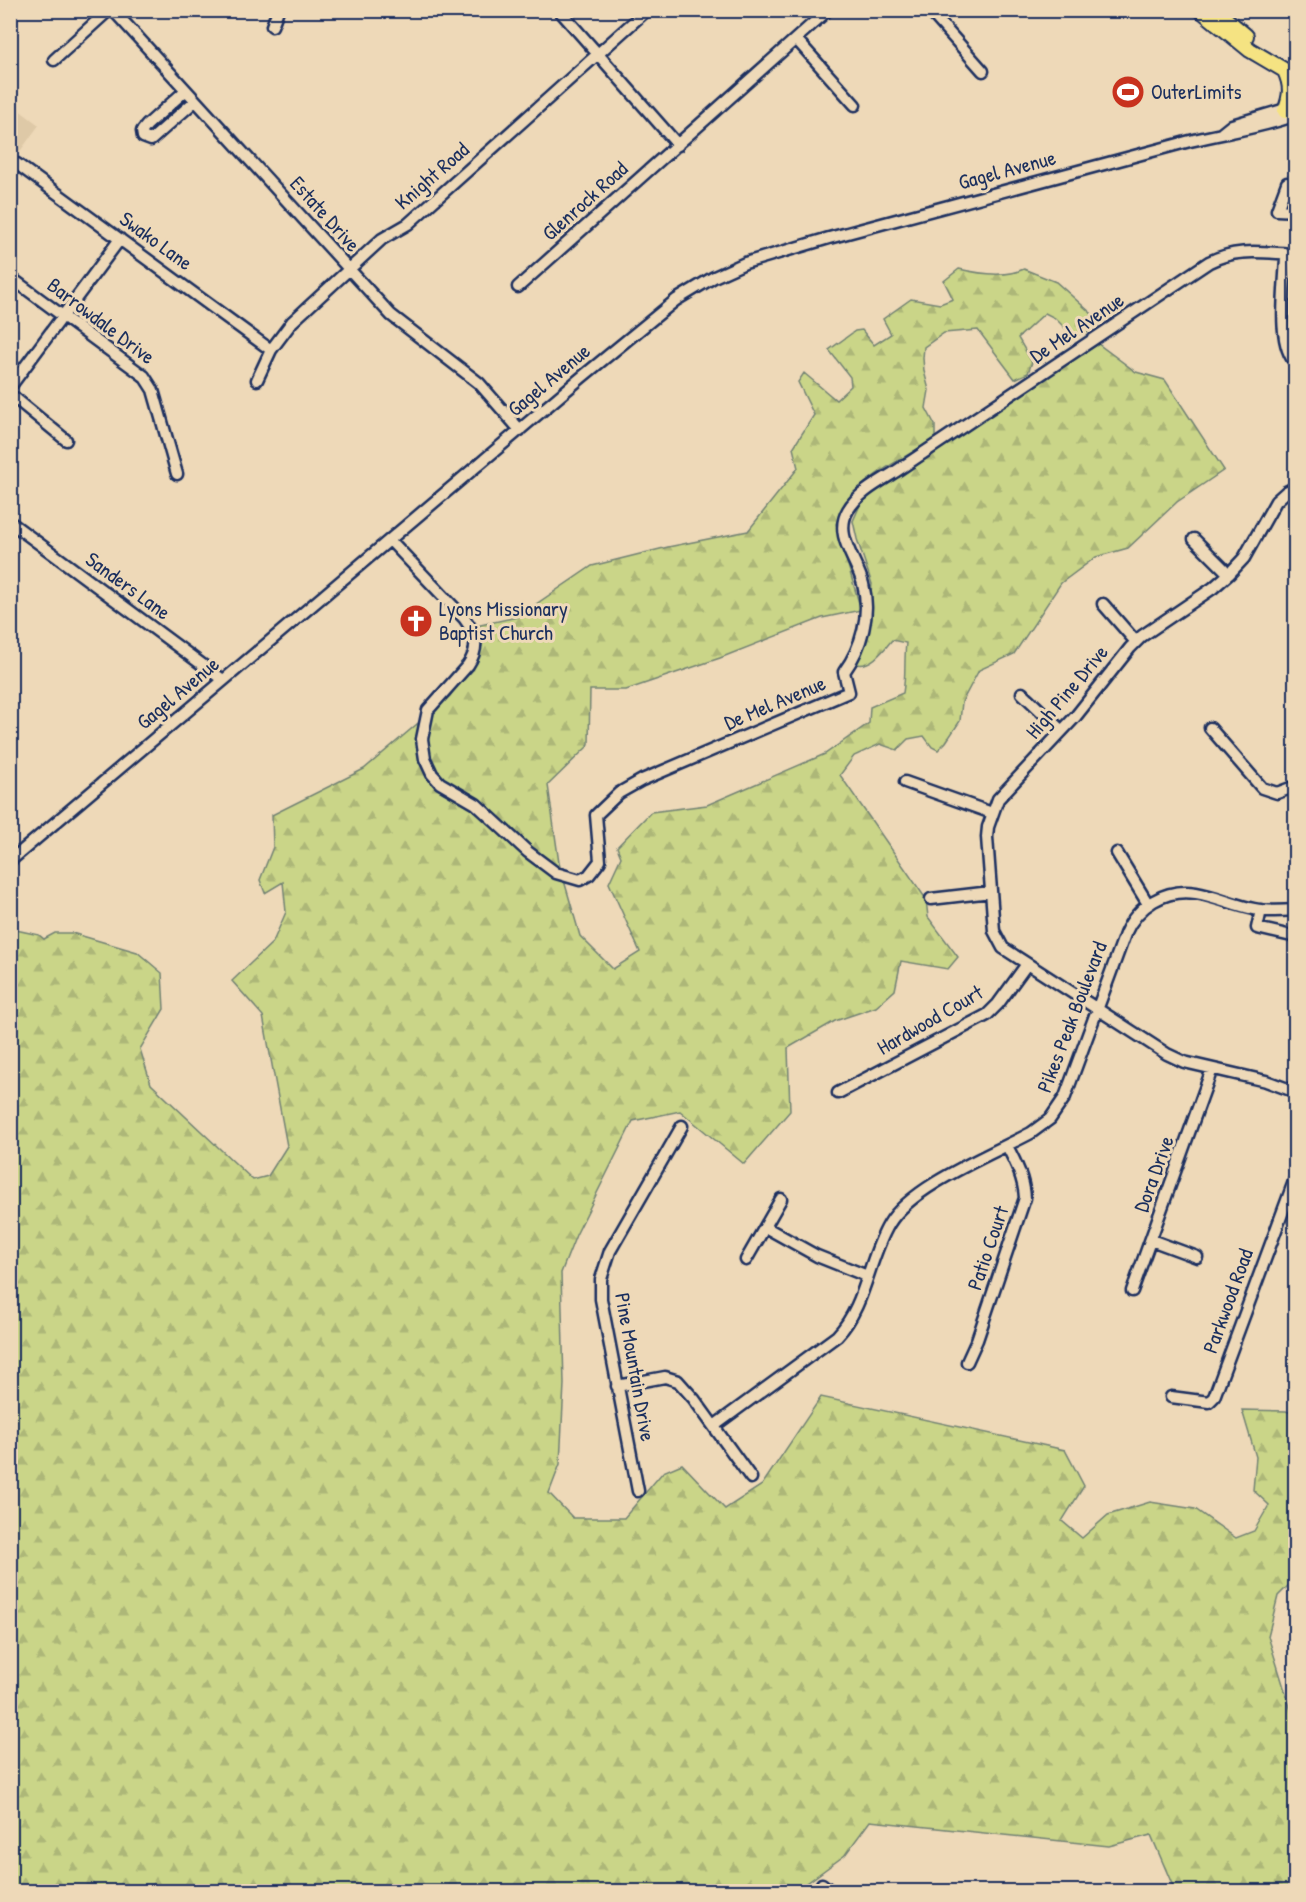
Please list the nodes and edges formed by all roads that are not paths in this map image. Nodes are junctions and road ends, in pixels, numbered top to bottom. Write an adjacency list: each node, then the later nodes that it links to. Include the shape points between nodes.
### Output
1 (111, 10): 13 (street); 16 (street, Estate Drive)
2 (278, 10): 9 (street)
3 (559, 10): 12 (street)
4 (647, 10): 12 (street, Knight Road)
5 (828, 10): 10 (street, Glenrock Road)
6 (929, 10): 14 (street)
7 (1202, 10): 11 (main road, via 1222,29)
8 (1215, 10): 11 (main road)
9 (272, 26)
10 (796, 39): 18 (street); 20 (street, Glenrock Road)
11 (1262, 53): 15 (main road)
12 (598, 55): 20 (street); 26 (street, Knight Road, via 408,224 382,238)
13 (54, 60)
14 (982, 71)
15 (1292, 72): 19 (main road)
16 (185, 91): 17 (street, Estate Drive); 17 (street, via 147,125 143,137 151,140)
17 (195, 101): 26 (street, Estate Drive)
18 (855, 105)
19 (1292, 111): 35 (street, Gagel Avenue, via 829,238 725,271 676,300)
20 (678, 145): 28 (street, Glenrock Road)
21 (17, 164): 24 (street, Swako Lane)
22 (1296, 188): 23 (street, via 1287,183 1277,210)
23 (1296, 211)
24 (120, 239): 29 (street); 30 (street, Swako Lane)
25 (1291, 254): 31 (street, via 1284,340); 41 (street, De Mel Avenue, via 1237,252 1209,262 857,499 845,515 843,528 863,582 866,616 861,640 844,672 849,692 642,780 619,794 596,815 600,861 580,880 556,873 476,804 432,774 422,739 428,710 468,665 476,645 473,630 464,618)
26 (348, 269): 30 (street, Knight Road, via 292,322); 35 (street, Estate Drive, via 403,326 479,384)
27 (10, 277): 29 (street, Barrowdale Drive)
28 (518, 287)
29 (63, 316): 33 (street); 37 (street, Barrowdale Drive, via 148,380)
30 (271, 350): 32 (street, Knight Road)
31 (1296, 363)
32 (256, 380)
33 (10, 387)
34 (10, 394): 36 (street)
35 (520, 430): 41 (street, Gagel Avenue)
36 (66, 440)
37 (177, 474)
38 (1296, 487): 42 (street, High Pine Drive, via 1276,501 1244,558)
39 (10, 522): 45 (street, Sanders Lane)
40 (1194, 538): 42 (street)
41 (390, 540): 45 (street, Gagel Avenue)
42 (1229, 574): 44 (street, High Pine Drive)
43 (1103, 604): 44 (street)
44 (1136, 642): 48 (street, High Pine Drive)
45 (223, 680): 53 (street, Gagel Avenue)
46 (1022, 693): 48 (street)
47 (1210, 728): 50 (street, via 1262,788 1277,793)
48 (1062, 731): 51 (street, High Pine Drive, via 1002,794)
49 (905, 782): 51 (street)
50 (1296, 786)
51 (992, 813): 54 (street, High Pine Drive, via 987,837)
52 (1117, 853): 56 (street)
53 (10, 861)
54 (991, 892): 55 (street); 60 (street, High Pine Drive, via 997,940 1002,948)
55 (931, 898)
56 (1148, 904): 58 (street, Pikes Peak Boulevard, via 1184,892); 61 (street, Pikes Peak Boulevard, via 1129,925)
57 (1296, 909): 58 (street, Pikes Peak Boulevard)
58 (1261, 910): 59 (street, via 1257,928)
59 (1296, 937)
60 (1027, 964): 61 (street, High Pine Drive); 64 (street, Hardwood Court, via 987,1014)
61 (1097, 1010): 62 (street, High Pine Drive, via 1167,1054); 66 (street, Pikes Peak Boulevard, via 1069,1088 1055,1113 1043,1125)
62 (1212, 1069): 63 (street, High Pine Drive); 70 (street, Dora Drive)
63 (1296, 1092)
64 (838, 1093)
65 (682, 1126): 76 (street, Pine Mountain Drive, via 603,1269 601,1299)
66 (1007, 1146): 73 (street, Pikes Peak Boulevard, via 930,1186 906,1203 888,1224); 75 (street, Patio Court, via 1017,1164 1025,1198)
67 (1296, 1176): 77 (street, Parkwood Road, via 1214,1397 1209,1402)
68 (781, 1199): 69 (street)
69 (765, 1227): 72 (street); 73 (street, via 816,1256)
70 (1151, 1240): 71 (street); 74 (street, Dora Drive)
71 (1197, 1257)
72 (746, 1260)
73 (867, 1276): 78 (street, Pikes Peak Boulevard, via 849,1323 837,1336)
74 (1132, 1291)
75 (967, 1362)
76 (617, 1386): 78 (street, via 665,1377 678,1381); 80 (street, Pine Mountain Drive)
77 (1171, 1397)
78 (714, 1426): 79 (street)
79 (751, 1478)
80 (638, 1491)
81 (822, 1884): 82 (street)
82 (832, 1892)

